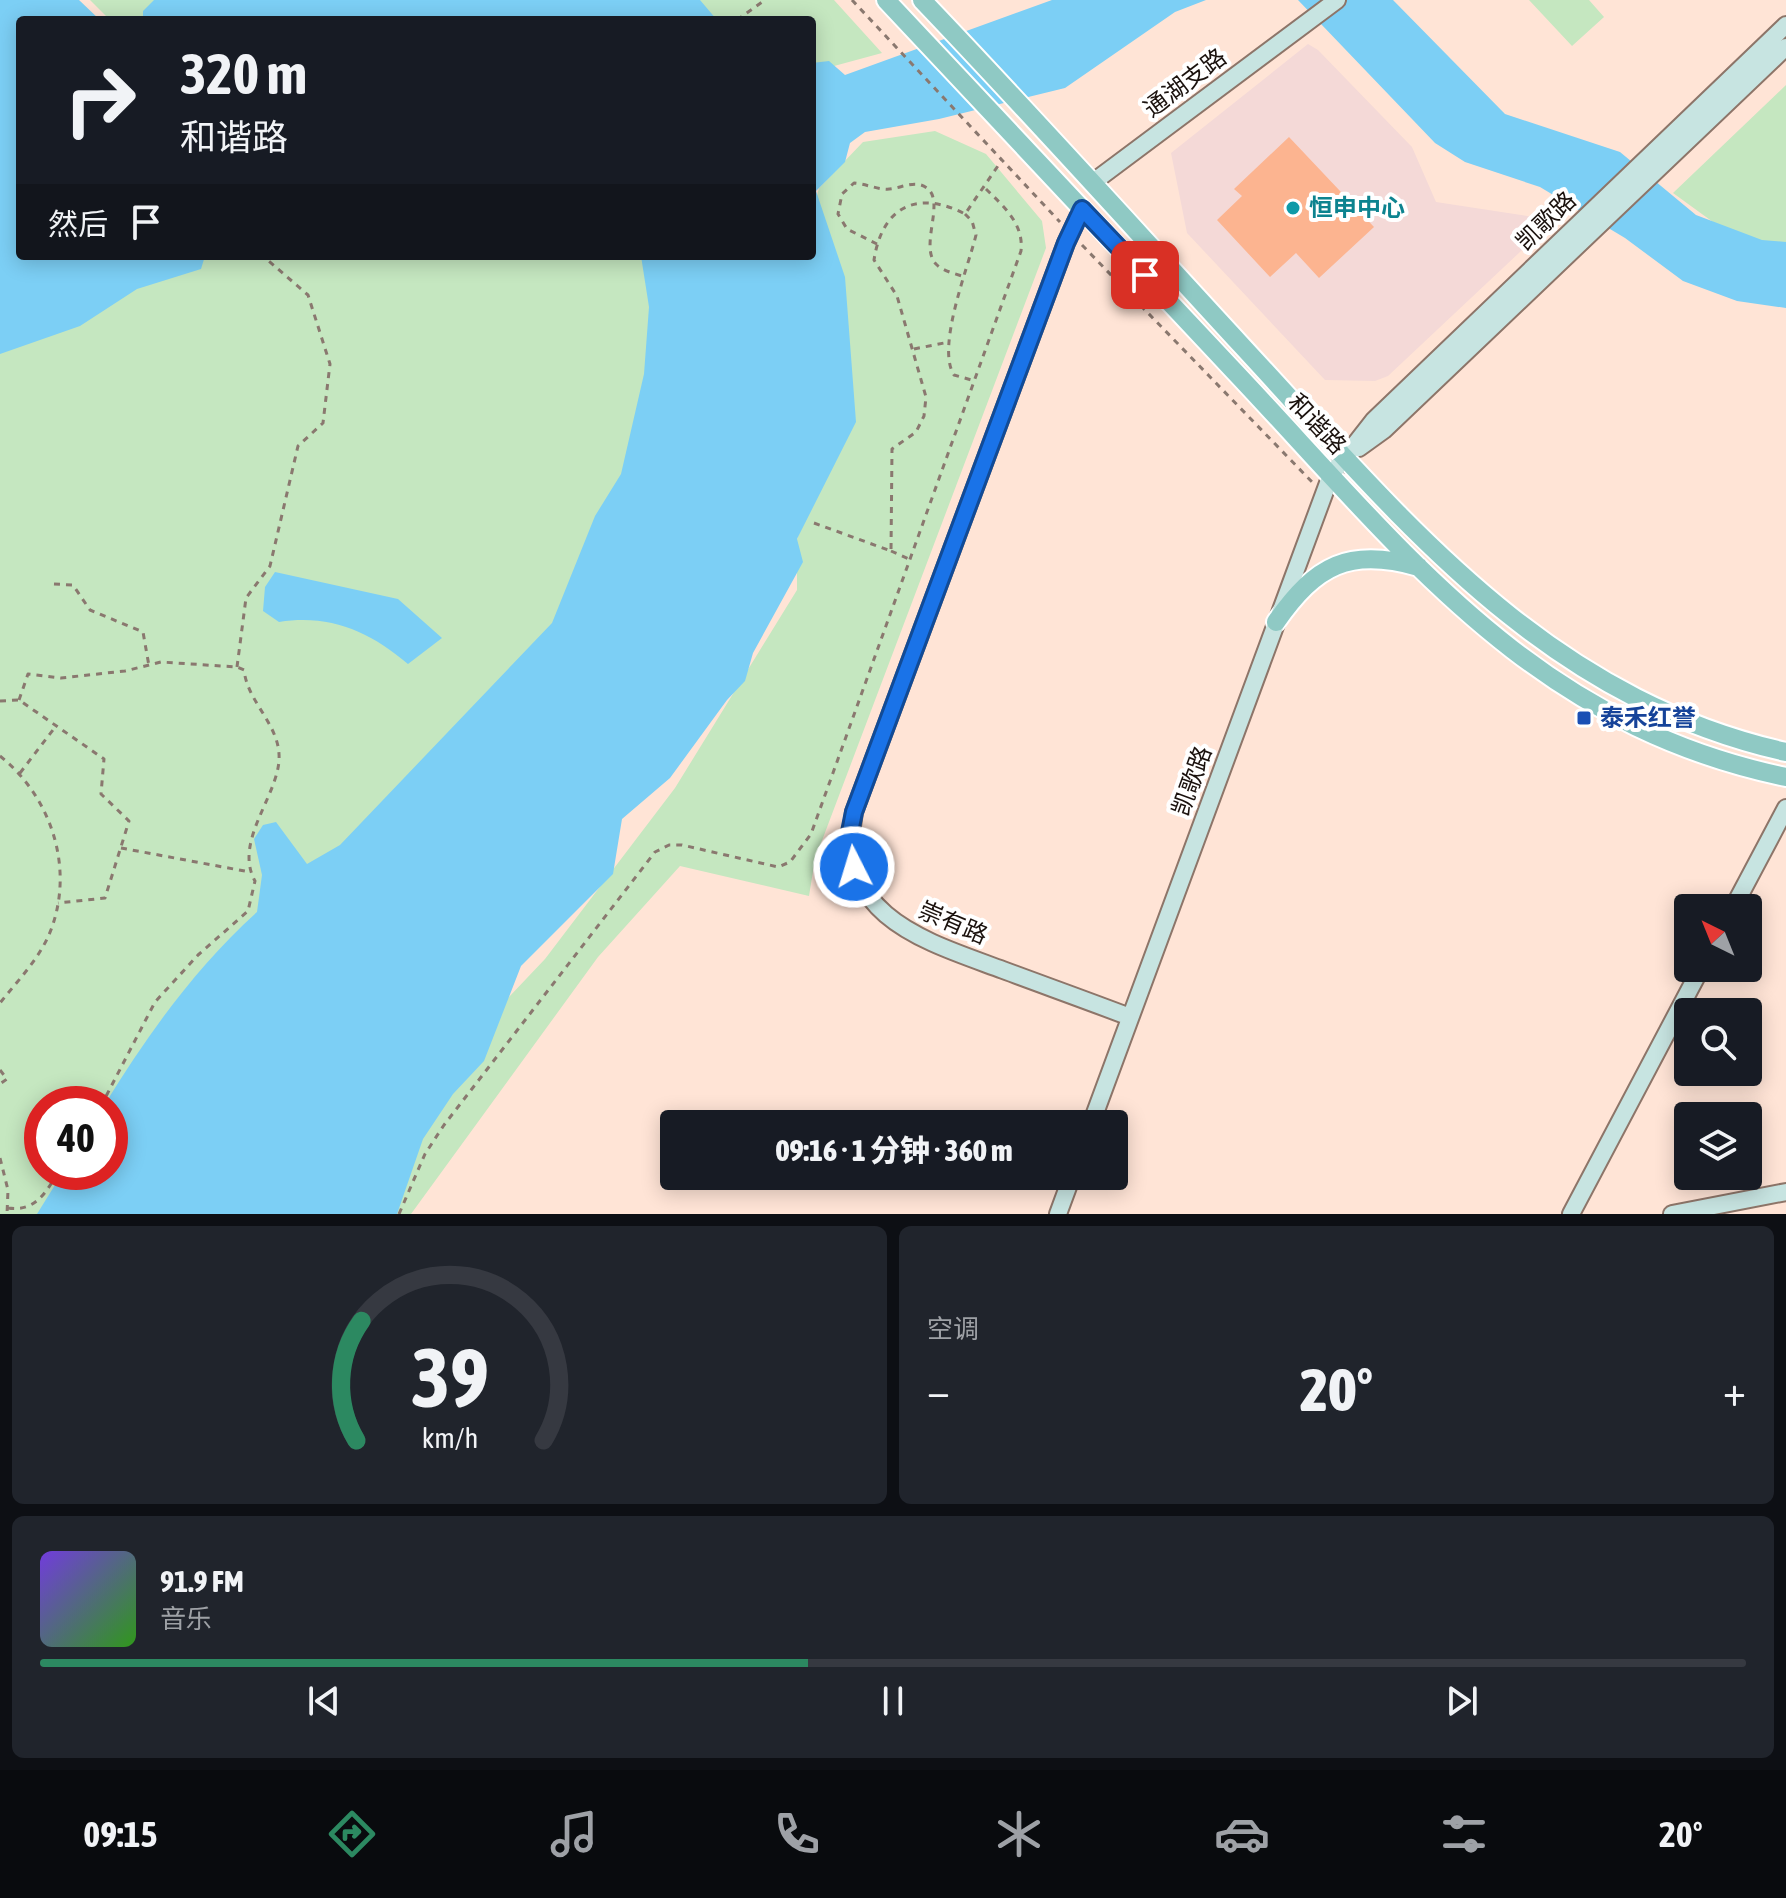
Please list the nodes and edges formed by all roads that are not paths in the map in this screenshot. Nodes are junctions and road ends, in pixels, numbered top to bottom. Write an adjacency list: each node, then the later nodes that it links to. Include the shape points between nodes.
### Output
1 (886, 0): 8 (main road, 和谐路)
2 (922, 0): 7 (main road, 和谐路)
3 (1337, 0): 7 (street, 通湖支路)
4 (1786, 25): 6 (street, 凯歌路)
5 (1786, 47): 6 (street, 凯歌路)
6 (1654, 162): 9 (street, 凯歌路, via 1384,430)
7 (1088, 179): 9 (main road, 和谐路)
8 (1082, 209): 10 (main road, 和谐路); 18 (street, 崇有路, via 854,812 851,851 871,900 902,928)
9 (1346, 458): 10 (street, 凯歌路); 13 (main road, 和谐路, via 1480,592 1581,670 1700,727)
10 (1331, 475): 11 (main road, 和谐路); 12 (street, 凯歌路)
11 (1419, 567): 12 (main road, via 1384,559 1345,561 1312,579); 14 (main road, 和谐路, via 1486,632 1569,691 1672,743)
12 (1276, 622): 18 (street, 凯歌路)
13 (1786, 752)
14 (1786, 777)
15 (1786, 808): 16 (street)
16 (1740, 894)
17 (1694, 982): 23 (street)
18 (1130, 1017): 19 (street, 凯歌路)
19 (1096, 1110)
20 (1067, 1190): 22 (street)
21 (1786, 1192): 24 (street)
22 (1058, 1214)
23 (1571, 1214)
24 (1672, 1214)

